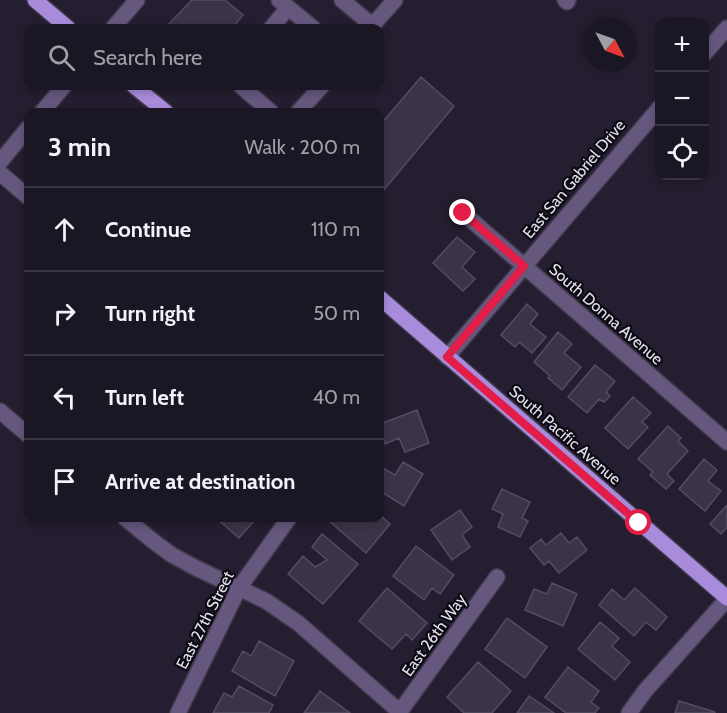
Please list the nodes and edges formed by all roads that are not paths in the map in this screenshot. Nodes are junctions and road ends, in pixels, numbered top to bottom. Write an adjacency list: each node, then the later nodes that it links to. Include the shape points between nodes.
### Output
1 (35, 0): 6 (main road)
2 (137, 0): 7 (street)
3 (342, 0): 10 (street)
4 (395, 0): 11 (street)
5 (283, 4): 8 (street); 9 (street)
6 (63, 24)
7 (116, 24)
8 (273, 24)
9 (308, 24)
10 (368, 24)
11 (374, 24)
12 (727, 28): 13 (street)
13 (709, 49)
14 (61, 90): 18 (street)
15 (140, 90): 19 (main road)
16 (246, 90): 20 (street)
17 (318, 90): 21 (street)
18 (45, 108)
19 (161, 108)
20 (266, 108)
21 (302, 108)
22 (655, 113): 28 (street, East San Gabriel Drive)
23 (24, 133): 24 (street)
24 (0, 162)
25 (0, 173): 26 (street)
26 (24, 194)
27 (463, 213): 28 (street, South Donna Avenue)
28 (524, 266): 30 (street, East San Gabriel Drive); 33 (street, South Donna Avenue)
29 (384, 302): 30 (main road, South Pacific Avenue)
30 (447, 357): 38 (main road, South Pacific Avenue)
31 (0, 411): 32 (street)
32 (24, 432)
33 (727, 442)
34 (130, 522): 37 (street, via 172,555)
35 (286, 522): 37 (street, East 27th Street)
36 (497, 577): 40 (street, East 26th Way)
37 (239, 588): 39 (street, East 27th Street); 40 (street, via 298,623)
38 (727, 599): 41 (street)
39 (178, 713)
40 (400, 713)
41 (629, 713)

